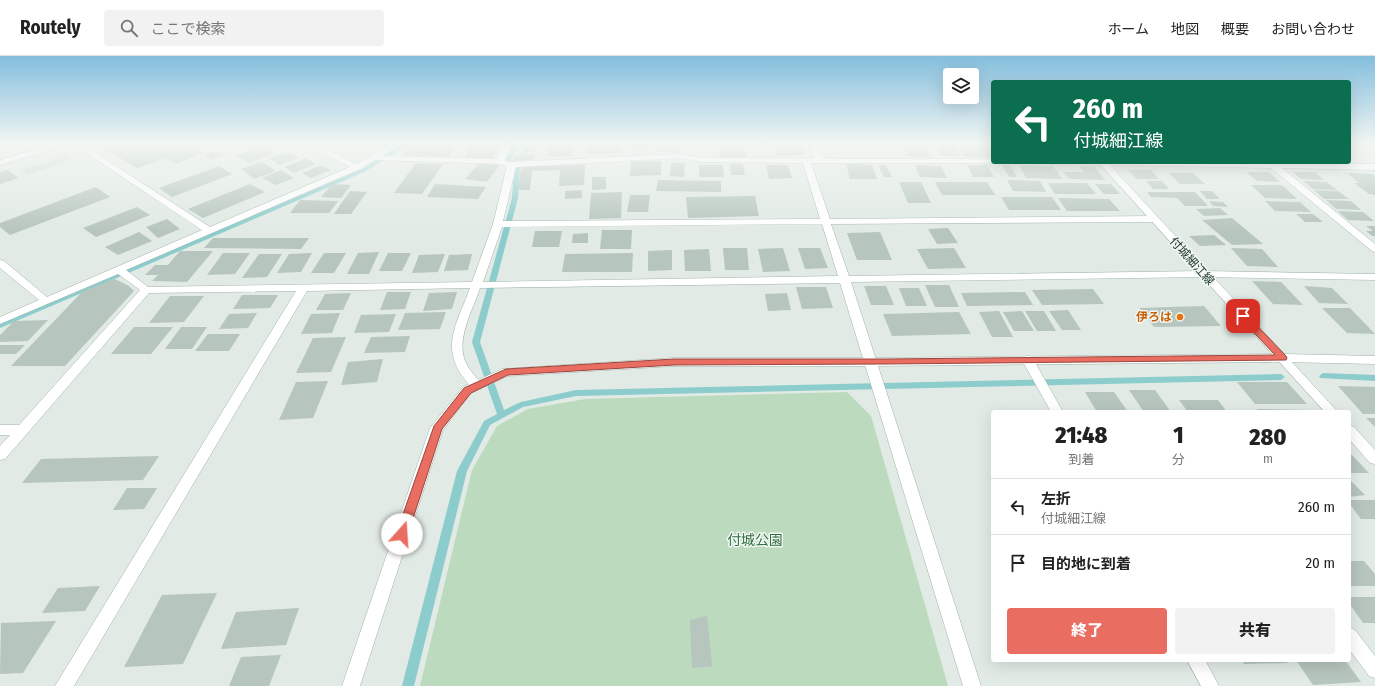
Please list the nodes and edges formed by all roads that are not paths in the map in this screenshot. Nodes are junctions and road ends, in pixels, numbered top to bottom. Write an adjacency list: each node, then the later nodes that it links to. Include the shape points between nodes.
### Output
1 (120, 172): 10 (street)
2 (345, 172): 10 (street)
3 (510, 172): 9 (street)
4 (810, 172): 8 (street)
5 (1112, 172): 7 (street, 付城細江線)
6 (1282, 172): 11 (street)
7 (1154, 219): 8 (street); 14 (street, 付城細江線)
8 (826, 222): 9 (street); 16 (street)
9 (498, 224): 17 (street)
10 (209, 231): 13 (street)
11 (1375, 249)
12 (0, 263): 20 (street)
13 (119, 270): 19 (street); 20 (street)
14 (1204, 274): 15 (street); 16 (street); 22 (street, 付城細江線)
15 (1375, 277)
16 (844, 279): 17 (street); 25 (street)
17 (477, 284): 18 (street); 26 (street, via 458,336 456,350 461,366)
18 (303, 288): 19 (street); 37 (street)
19 (146, 290): 30 (street)
20 (46, 301): 21 (street)
21 (0, 321)
22 (1283, 358): 23 (street); 24 (street); 28 (street, 付城細江線)
23 (1028, 360): 25 (street); 27 (street)
24 (1375, 360)
25 (871, 362): 26 (street, via 624,364 506,372); 39 (street)
26 (477, 386): 38 (street, via 467,390 438,428)
27 (1056, 410)
28 (1330, 410)
29 (0, 430): 30 (street)
30 (22, 430): 32 (street)
31 (1351, 432): 33 (street)
32 (0, 455)
33 (1375, 459)
34 (1351, 639): 36 (street)
35 (1197, 662): 40 (street)
36 (1375, 670)
37 (64, 686)
38 (351, 686)
39 (972, 686)
40 (1210, 686)

